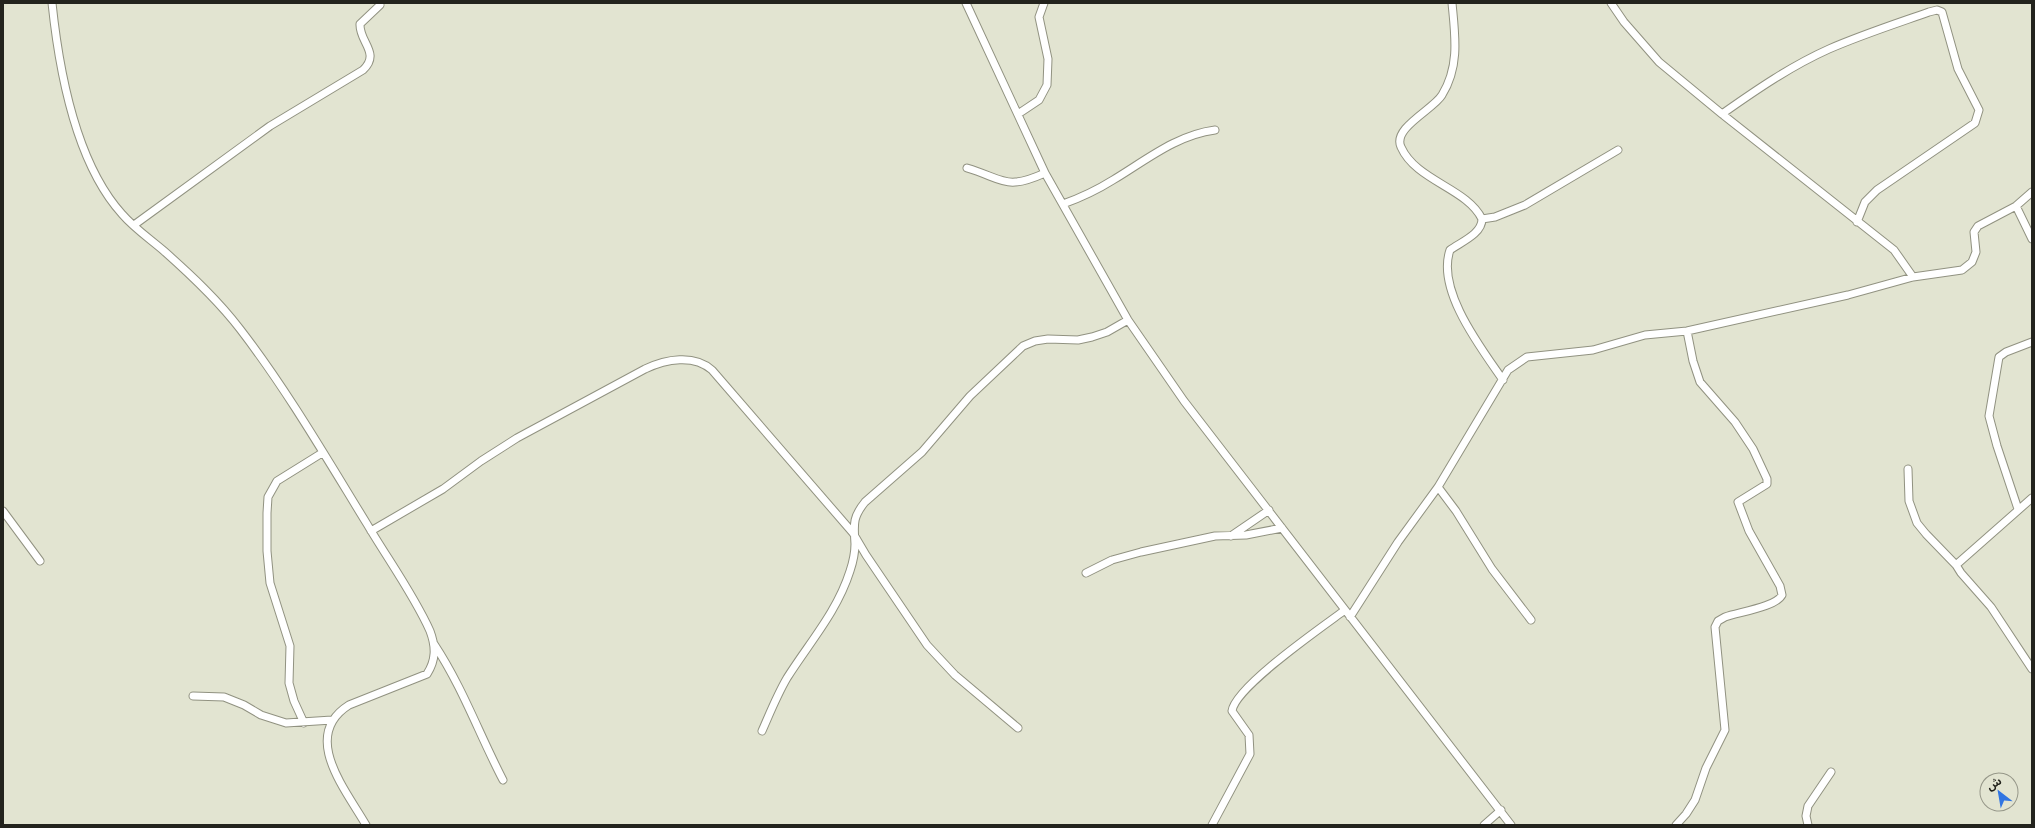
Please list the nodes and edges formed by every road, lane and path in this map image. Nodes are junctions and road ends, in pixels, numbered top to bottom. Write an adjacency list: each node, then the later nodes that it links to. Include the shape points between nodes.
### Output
1 (52, 3): 18 (street, via 60,62 90,164 97,182 108,198)
2 (966, 3): 7 (street)
3 (1044, 3): 7 (street, via 1039,17 1048,59 1047,85 1039,100)
4 (1452, 3): 16 (street, via 1456,50 1451,77 1442,96 1403,130 1399,138 1400,146 1415,165 1468,202)
5 (1611, 3): 8 (street, via 1659,62)
6 (380, 5): 18 (street, via 360,24 360,32 370,54 370,60 363,70 270,126)
7 (1018, 114): 12 (street)
8 (1722, 114): 17 (street); 17 (street, via 1761,86 1828,50 1929,12 1942,12 1958,69 1979,110 1978,116 1975,123 1877,190 1865,202)
9 (1215, 130): 14 (street, via 1178,141 1089,194)
10 (1618, 150): 16 (street, via 1525,205 1495,217)
11 (967, 168): 12 (street, via 1009,183 1027,181)
12 (1045, 173): 14 (street)
13 (2032, 192): 15 (street)
14 (1063, 204): 21 (street)
15 (2016, 206): 19 (street); 20 (street, via 1978,226 1974,232 1976,252 1972,262 1962,270)
16 (1482, 218): 24 (street, via 1478,230 1450,250 1448,270 1454,298 1463,320)
17 (1857, 222): 20 (street, via 1894,250)
18 (134, 225): 25 (street, via 181,265 236,324)
19 (2032, 239)
20 (1913, 277): 22 (street, via 1848,295)
21 (1128, 320): 30 (street, via 1184,401); 34 (street, via 1092,337 1078,340 1048,339 1024,346 970,396 922,452 865,502 858,510 852,527)
22 (1687, 331): 24 (street, via 1645,335 1593,350 1528,357 1508,370); 56 (street, via 1700,382 1735,422 1753,449 1767,479 1767,484 1738,502 1749,531 1780,586 1782,595 1771,604 1725,617 1714,627 1725,730 1706,768 1695,800)
23 (2032, 342): 29 (street, via 1999,357 1989,416)
24 (1503, 380): 27 (street)
25 (322, 453): 33 (street); 46 (street, via 277,481 268,496 267,551 270,583 290,646 289,683)
26 (1908, 469): 37 (street, via 1909,500 1917,523)
27 (1438, 487): 40 (street, via 1398,542); 41 (street, via 1492,570)
28 (2032, 498): 29 (street)
29 (2018, 509): 37 (street)
30 (1269, 510): 32 (street); 35 (street)
31 (3, 511): 36 (street)
32 (1282, 528): 35 (street); 39 (street)
33 (371, 531): 34 (street, via 443,489 516,438 645,369 682,359 706,365 712,370); 42 (street, via 427,625)
34 (854, 533): 47 (street, via 927,645 955,675); 48 (street, via 854,557 840,596 820,631 786,679)
35 (1231, 536): 38 (street, via 1215,536 1141,552 1112,560)
36 (40, 561)
37 (1956, 565): 43 (street, via 1991,607)
38 (1086, 573)
39 (1344, 610): 40 (street); 53 (street, via 1287,653 1247,688 1233,704 1232,711 1249,735 1250,754)
40 (1350, 617): 51 (street)
41 (1531, 620)
42 (434, 644): 45 (street, via 434,662 427,674 350,705); 50 (street, via 470,707)
43 (2032, 669)
44 (193, 696): 46 (street, via 224,697 261,715 286,723)
45 (332, 720): 46 (street); 52 (street, via 326,740 328,756)
46 (304, 723)
47 (1018, 728)
48 (762, 730)
49 (1830, 772): 57 (street, via 1808,806)
50 (503, 780)
51 (1501, 810): 54 (street); 55 (street)
52 (366, 825)
53 (1212, 825)
54 (1484, 825)
55 (1511, 825)
56 (1676, 825)
57 (1808, 825)

